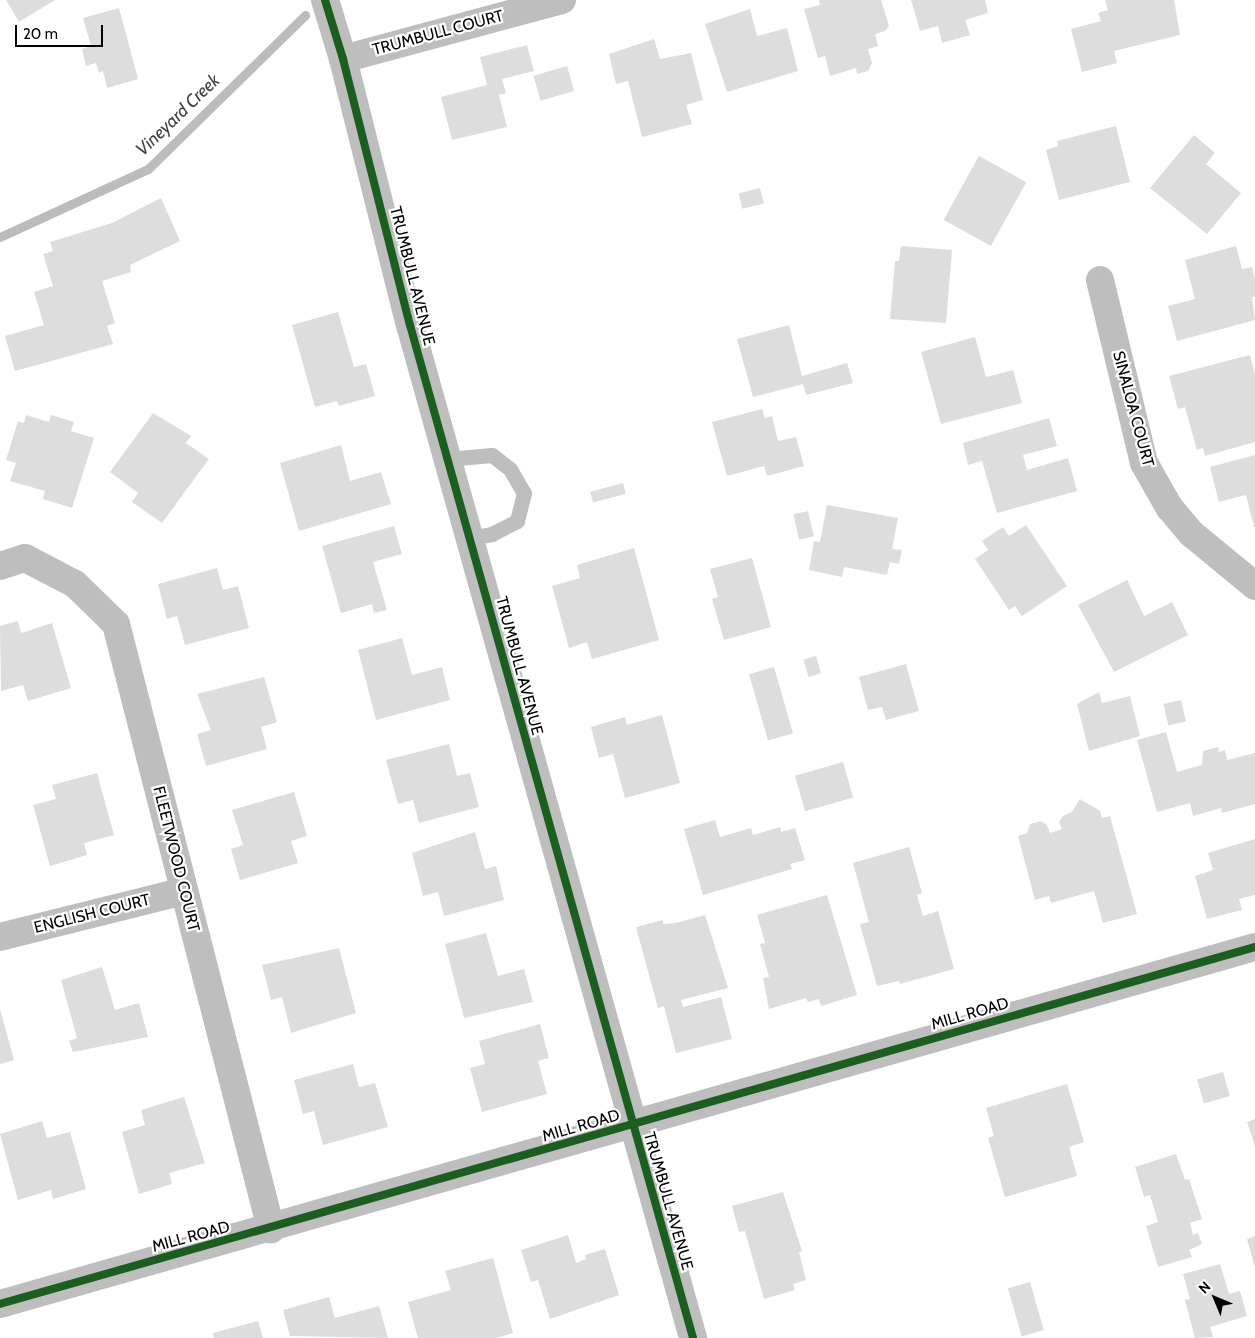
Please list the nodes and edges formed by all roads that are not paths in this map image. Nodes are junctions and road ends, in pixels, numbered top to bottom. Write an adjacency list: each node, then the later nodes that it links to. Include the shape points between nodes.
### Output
1 (325, 0): 3 (street, TRUMBULL AVENUE)
2 (562, 0): 3 (street, TRUMBULL COURT)
3 (343, 59): 5 (street, TRUMBULL AVENUE)
4 (1100, 280): 8 (street, SINALOA COURT, via 1144,463 1169,507 1192,534)
5 (447, 459): 6 (street, TRUMBULL AVENUE); 6 (lane, via 492,455 510,469 524,493 517,521 492,534)
6 (470, 538): 12 (street, TRUMBULL AVENUE)
7 (0, 566): 9 (street, FLEETWOOD COURT, via 25,558 75,584 116,624)
8 (1255, 586)
9 (184, 890): 10 (street, ENGLISH COURT); 13 (street, FLEETWOOD COURT)
10 (0, 938)
11 (1255, 947): 12 (street, MILL ROAD)
12 (633, 1126): 13 (street, MILL ROAD); 15 (street, TRUMBULL AVENUE)
13 (271, 1229): 14 (street, MILL ROAD)
14 (0, 1304)
15 (693, 1338)

